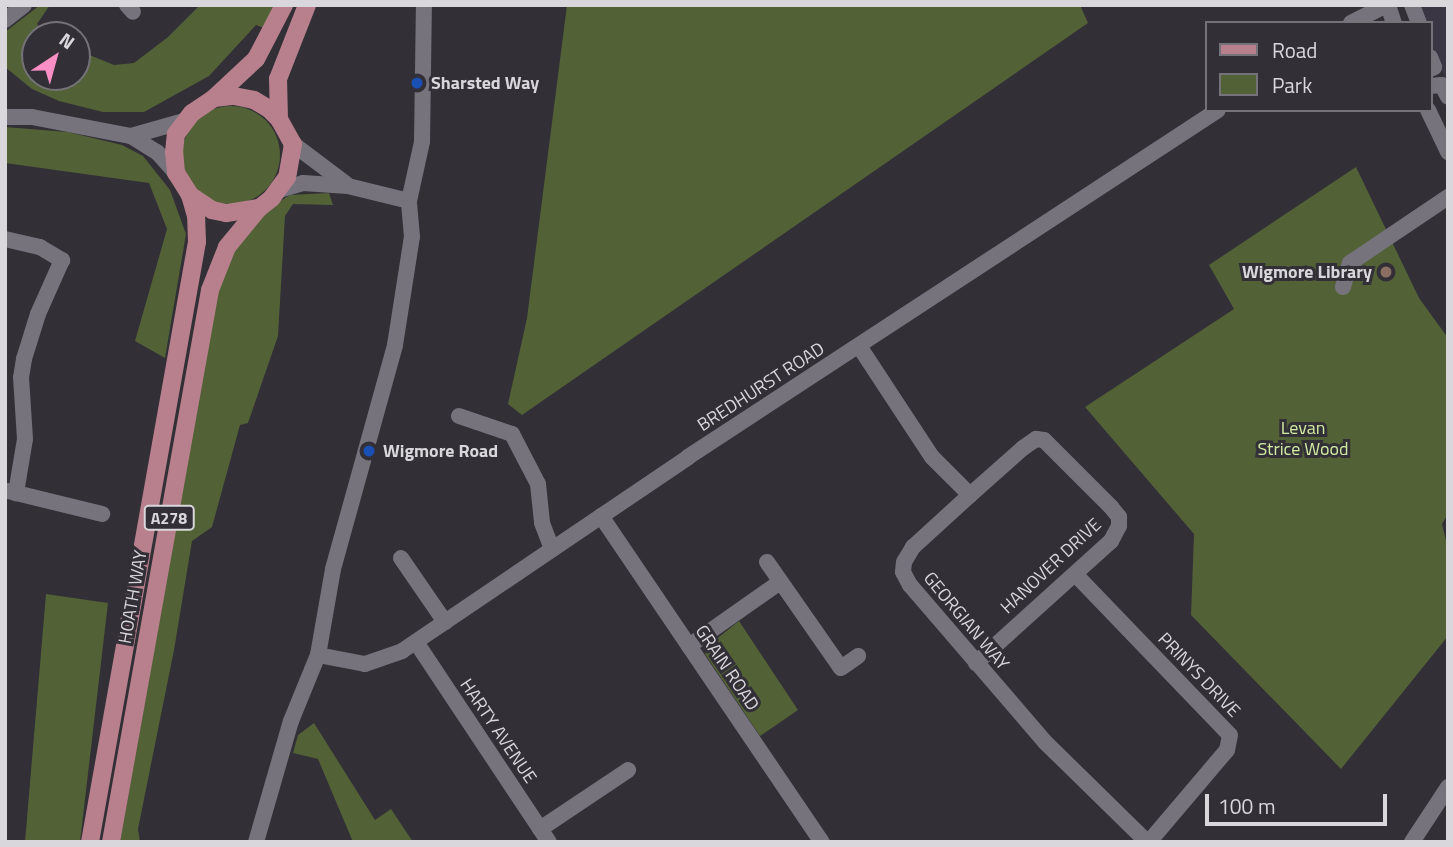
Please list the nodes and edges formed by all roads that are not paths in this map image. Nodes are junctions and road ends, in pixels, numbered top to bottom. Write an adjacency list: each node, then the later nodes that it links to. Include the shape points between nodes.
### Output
1 (24, 5): 6 (street)
2 (284, 5): 10 (main road, via 256,59)
3 (307, 5): 14 (main road, via 278,79)
4 (424, 5): 24 (street, via 424,125)
5 (1387, 5): 7 (street)
6 (5, 20)
7 (1355, 21)
8 (1432, 86): 9 (street, via 1443,85)
9 (1448, 97)
10 (214, 98): 14 (main road, via 254,100); 15 (main road)
11 (1215, 112): 28 (street, BREDHURST ROAD)
12 (1429, 112): 18 (street)
13 (5, 117): 16 (street, via 32,117)
14 (279, 119): 17 (main road)
15 (184, 121): 16 (street); 19 (main road, via 176,134)
16 (131, 136): 19 (street, via 157,152)
17 (293, 145): 20 (street); 21 (main road, via 287,177)
18 (1447, 148)
19 (176, 173): 22 (main road)
20 (348, 186): 21 (street, via 303,183); 24 (street)
21 (279, 190): 25 (main road)
22 (190, 195): 25 (main road, via 226,213); 48 (main road, HOATH WAY / A278, via 197,242)
23 (1448, 197): 27 (street, via 1350,263)
24 (409, 201): 42 (street, via 412,237 395,345 333,569)
25 (259, 208): 49 (main road, HOATH WAY / A278, via 227,247 210,290)
26 (5, 239): 30 (street, via 40,247 62,260 37,314 22,368 25,439)
27 (1343, 287)
28 (859, 346): 31 (street, via 932,457); 33 (street, BREDHURST ROAD)
29 (459, 416): 34 (street, via 512,434 538,484 542,523)
30 (10, 492): 32 (street)
31 (970, 495): 37 (street, HANOVER DRIVE, via 1029,443 1044,440 1119,517 1111,541); 44 (street, GEORGIAN WAY, via 913,547 903,572)
32 (102, 514)
33 (601, 516): 34 (street, BREDHURST ROAD); 41 (street, GRAIN ROAD)
34 (552, 549): 39 (street, BREDHURST ROAD)
35 (401, 558): 39 (street)
36 (767, 562): 38 (street)
37 (1075, 574): 44 (street, HANOVER DRIVE); 52 (street, PRINYS DRIVE, via 1230,735 1227,750)
38 (780, 582): 41 (street); 43 (street, via 841,668)
39 (445, 622): 40 (street, BREDHURST ROAD)
40 (416, 642): 42 (street, BREDHURST ROAD, via 365,664); 47 (street, HARTY AVENUE)
41 (689, 646): 51 (street, GRAIN ROAD)
42 (318, 655): 50 (street, via 291,721)
43 (858, 656)
44 (976, 663): 52 (street, GEORGIAN WAY, via 1046,744)
45 (628, 770): 47 (street)
46 (1448, 787): 53 (street)
47 (544, 835)
48 (90, 842)
49 (111, 842)
50 (256, 842)
51 (822, 842)
52 (1148, 842)
53 (1412, 842)

